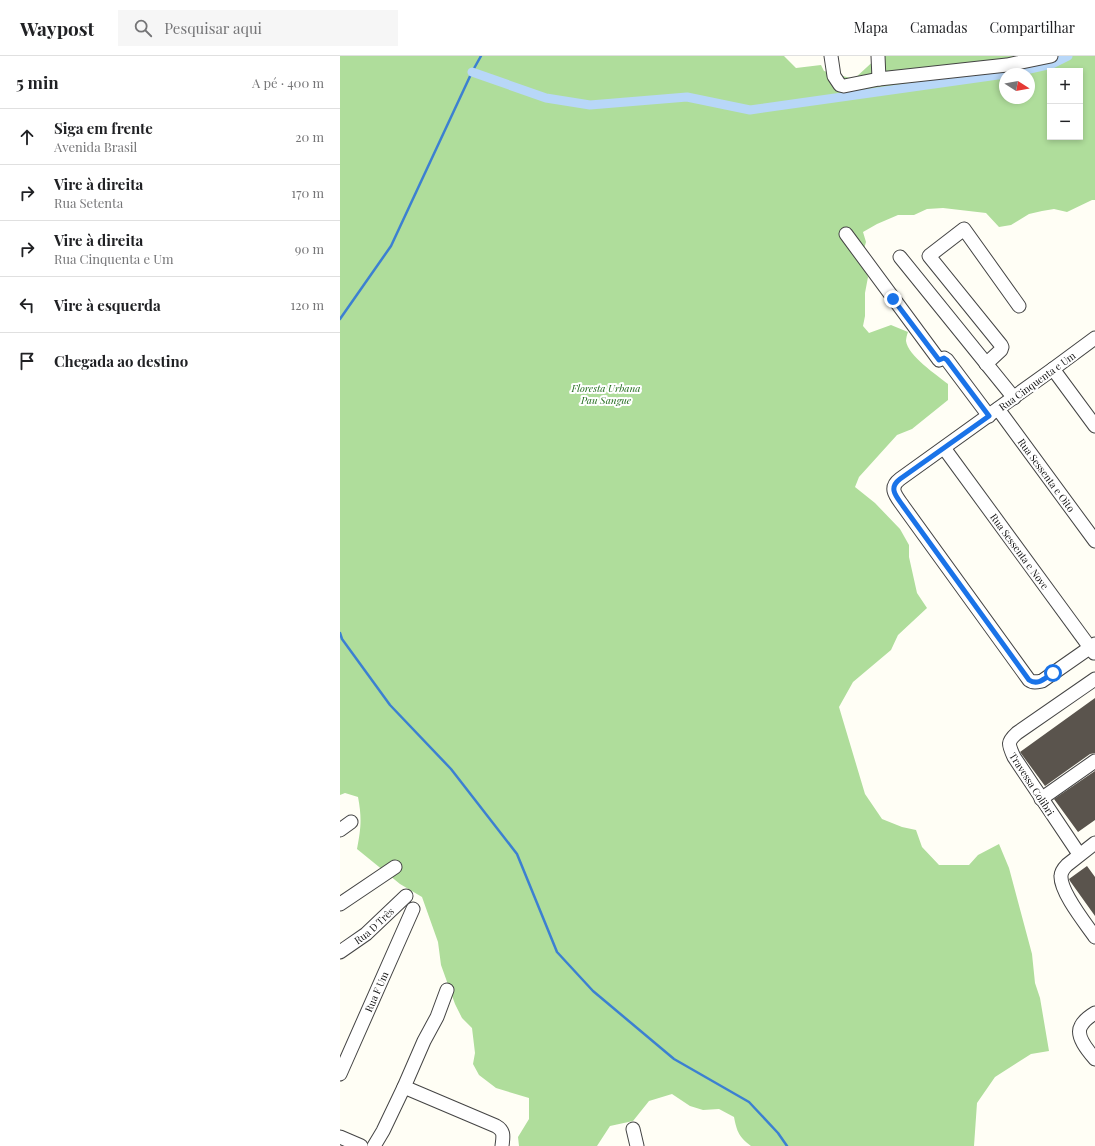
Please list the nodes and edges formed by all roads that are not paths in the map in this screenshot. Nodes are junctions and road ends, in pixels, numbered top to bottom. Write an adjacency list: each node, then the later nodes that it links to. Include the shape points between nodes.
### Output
1 (832, 56): 4 (street, via 834,76 844,86)
2 (878, 56): 4 (street)
3 (1051, 56): 4 (street, via 1007,65)
4 (879, 79)
5 (846, 234): 12 (street, Rua Sessenta e Oito, via 939,360 947,360)
6 (900, 257): 9 (street)
7 (1019, 306): 9 (street, via 964,229 929,256 1001,345 1001,350)
8 (1095, 338): 10 (street, Rua Cinquenta e Um)
9 (986, 364): 11 (street)
10 (1053, 369): 11 (street, Rua Cinquenta e Um); 13 (street)
11 (1014, 398): 12 (street, Rua Cinquenta e Um)
12 (993, 413): 14 (street, Rua Cinquenta e Um); 15 (street, Rua Sessenta e Oito)
13 (1095, 426)
14 (944, 448): 16 (street, Rua Sessenta e Nove); 16 (street, Rua Cinquenta e Um, via 900,479 894,486 894,491 1029,680 1042,681)
15 (1095, 541)
16 (1093, 649)
17 (1093, 684): 19 (street, Travessa Colibri, via 1011,738 1009,747)
18 (1095, 761): 19 (street)
19 (1041, 799): 23 (street, Travessa Colibri)
20 (351, 822): 21 (street)
21 (340, 830)
22 (1095, 843): 23 (street)
23 (1079, 854): 28 (street, via 1063,870 1062,882 1070,901)
24 (395, 867): 26 (street)
25 (406, 896): 29 (street, Rua D Três, via 366,934)
26 (340, 904)
27 (414, 909): 33 (street, Rua F Um)
28 (1093, 931)
29 (340, 952)
30 (447, 990): 34 (street)
31 (1091, 1016): 32 (street, via 1081,1025 1079,1031 1081,1039)
32 (1095, 1059)
33 (340, 1074)
34 (404, 1087): 37 (street); 39 (street, via 500,1128 503,1133)
35 (633, 1129): 40 (street)
36 (340, 1137): 38 (street)
37 (379, 1145)
38 (361, 1146)
39 (502, 1146)
40 (637, 1146)

